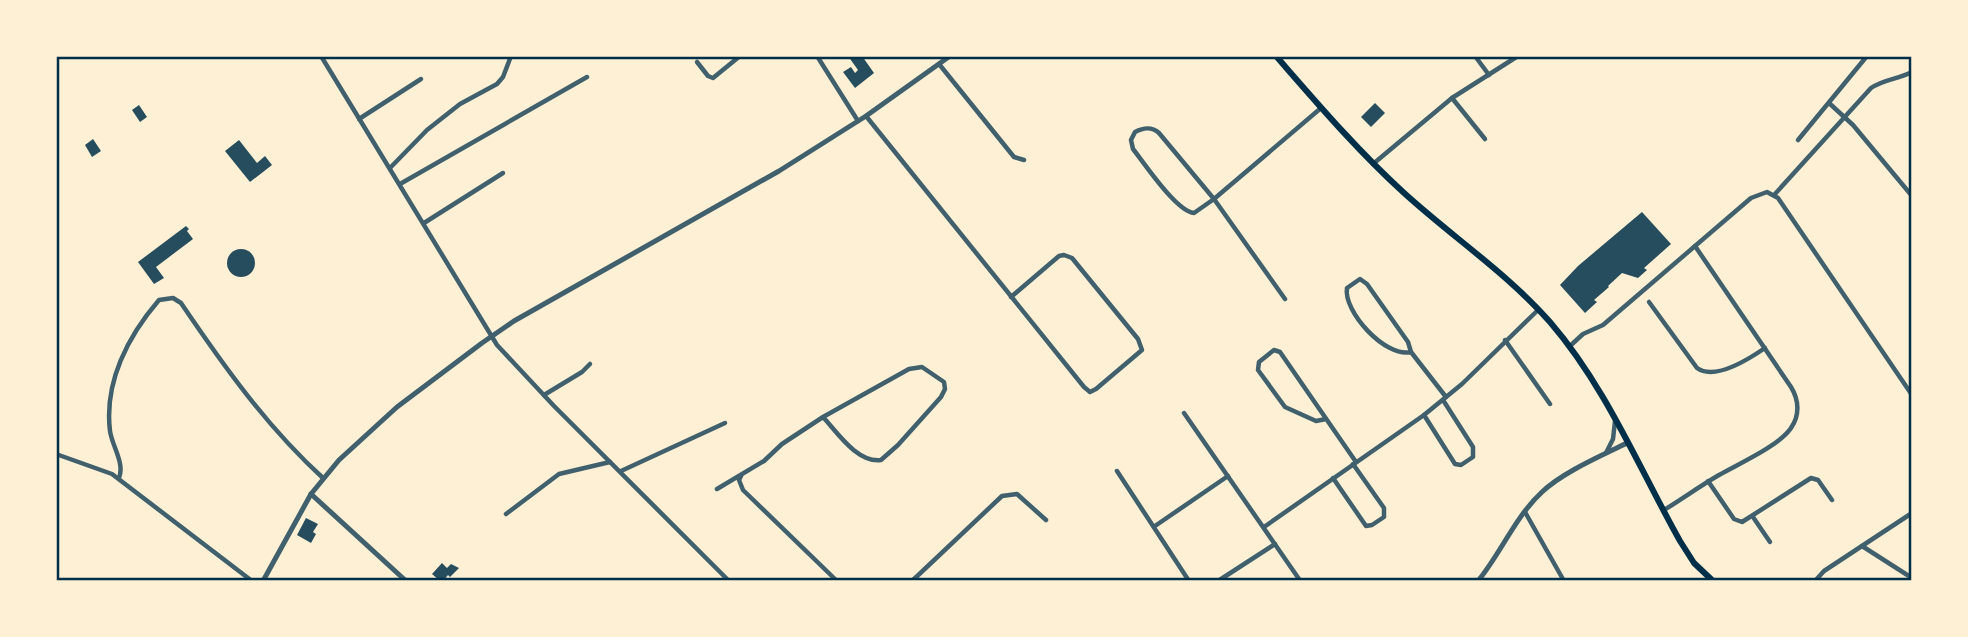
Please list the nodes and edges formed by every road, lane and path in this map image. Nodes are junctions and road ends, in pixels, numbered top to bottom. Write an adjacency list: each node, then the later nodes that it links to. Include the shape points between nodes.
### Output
1 (321, 56): 23 (street)
2 (511, 56): 29 (street, via 497,84 451,111)
3 (740, 56): 11 (street, via 713,78)
4 (817, 56): 12 (street)
5 (825, 56): 12 (street)
6 (950, 56): 13 (street)
7 (1276, 56): 20 (main road)
8 (1475, 56): 15 (street)
9 (1518, 56): 15 (street)
10 (1867, 56): 19 (street)
11 (697, 62)
12 (821, 62): 24 (street)
13 (939, 64): 21 (street); 27 (street, via 1014,157)
14 (1912, 72): 22 (street, via 1880,82)
15 (1489, 75): 18 (street)
16 (587, 77): 31 (street)
17 (421, 79): 23 (street)
18 (1452, 99): 25 (street); 28 (street)
19 (1829, 103): 22 (street); 26 (street)
20 (1321, 108): 28 (main road); 34 (street)
21 (866, 116): 24 (street); 37 (street)
22 (1845, 117): 32 (street); 33 (street)
23 (359, 119): 29 (street)
24 (858, 121): 41 (street, via 751,188)
25 (1485, 139)
26 (1798, 140)
27 (1024, 160)
28 (1373, 164): 40 (main road)
29 (390, 168): 31 (street)
30 (503, 173): 35 (street)
31 (400, 184): 35 (street)
32 (1774, 194): 36 (street, via 1756,194); 48 (street)
33 (1912, 195)
34 (1214, 199): 34 (street, via 1155,130 1135,132 1130,142 1133,149 1188,212 1194,213); 38 (street)
35 (424, 223): 41 (street)
36 (1695, 246): 43 (street, via 1602,325); 44 (street)
37 (1011, 297): 37 (street, via 1090,391 1142,350 1138,339 1068,256 1059,256)
38 (1286, 299)
39 (1649, 302): 44 (street, via 1703,373 1727,368)
40 (1538, 310): 42 (street); 43 (main road)
41 (491, 336): 47 (street); 67 (street, via 391,412)
42 (1505, 340): 49 (street); 50 (street)
43 (1570, 346): 55 (main road)
44 (1765, 348): 69 (street, via 1794,391 1796,419 1788,432)
45 (1411, 352): 45 (street, via 1364,280 1347,288 1348,300 1372,337 1398,352); 49 (street)
46 (590, 364): 47 (street)
47 (544, 395): 60 (street)
48 (1912, 395)
49 (1444, 399): 52 (street); 52 (street, via 1473,447 1473,457 1455,464)
50 (1550, 404)
51 (1184, 413): 65 (street)
52 (1424, 415): 61 (street)
53 (824, 417): 53 (street, via 914,367 922,367 944,382 941,397 881,460 858,453); 64 (street)
54 (1326, 419): 54 (street, via 1278,350 1259,362 1258,370 1285,407 1316,421); 61 (street)
55 (1615, 419): 57 (main road); 59 (street, via 1613,439)
56 (725, 423): 62 (street)
57 (1627, 443): 59 (street); 73 (main road)
58 (56, 454): 66 (street)
59 (1603, 456): 74 (street, via 1548,487)
60 (611, 462): 62 (street); 76 (street, via 559,474)
61 (1354, 463): 68 (street); 68 (street, via 1384,508 1384,517 1366,526)
62 (621, 471): 89 (street)
63 (1117, 471): 79 (street)
64 (744, 474): 70 (street); 90 (street, via 739,480 743,490)
65 (1228, 476): 79 (street); 80 (street)
66 (119, 478): 67 (street, via 121,467 110,431 111,396 126,347 138,326 159,300 173,298 238,385); 86 (street)
67 (323, 478): 71 (street)
68 (1333, 478): 80 (street)
69 (1709, 481): 73 (street); 77 (street, via 1738,522)
70 (717, 489)
71 (311, 494): 87 (street); 88 (street)
72 (1832, 500): 77 (street, via 1818,480 1811,478)
73 (1663, 511): 96 (main road, via 1695,563)
74 (1525, 512): 94 (street); 95 (street)
75 (1912, 513): 83 (street)
76 (506, 514)
77 (1753, 517): 81 (street)
78 (1046, 520): 91 (street, via 1017,494 1002,496)
79 (1154, 527): 92 (street)
80 (1264, 527): 82 (street)
81 (1770, 542)
82 (1275, 544): 85 (street); 93 (street)
83 (1862, 546): 84 (street); 97 (street)
84 (1912, 578)
85 (1299, 579)
86 (252, 581)
87 (263, 581)
88 (406, 581)
89 (729, 581)
90 (837, 581)
91 (912, 581)
92 (1189, 581)
93 (1218, 581)
94 (1478, 581)
95 (1564, 581)
96 (1713, 581)
97 (1815, 581)

